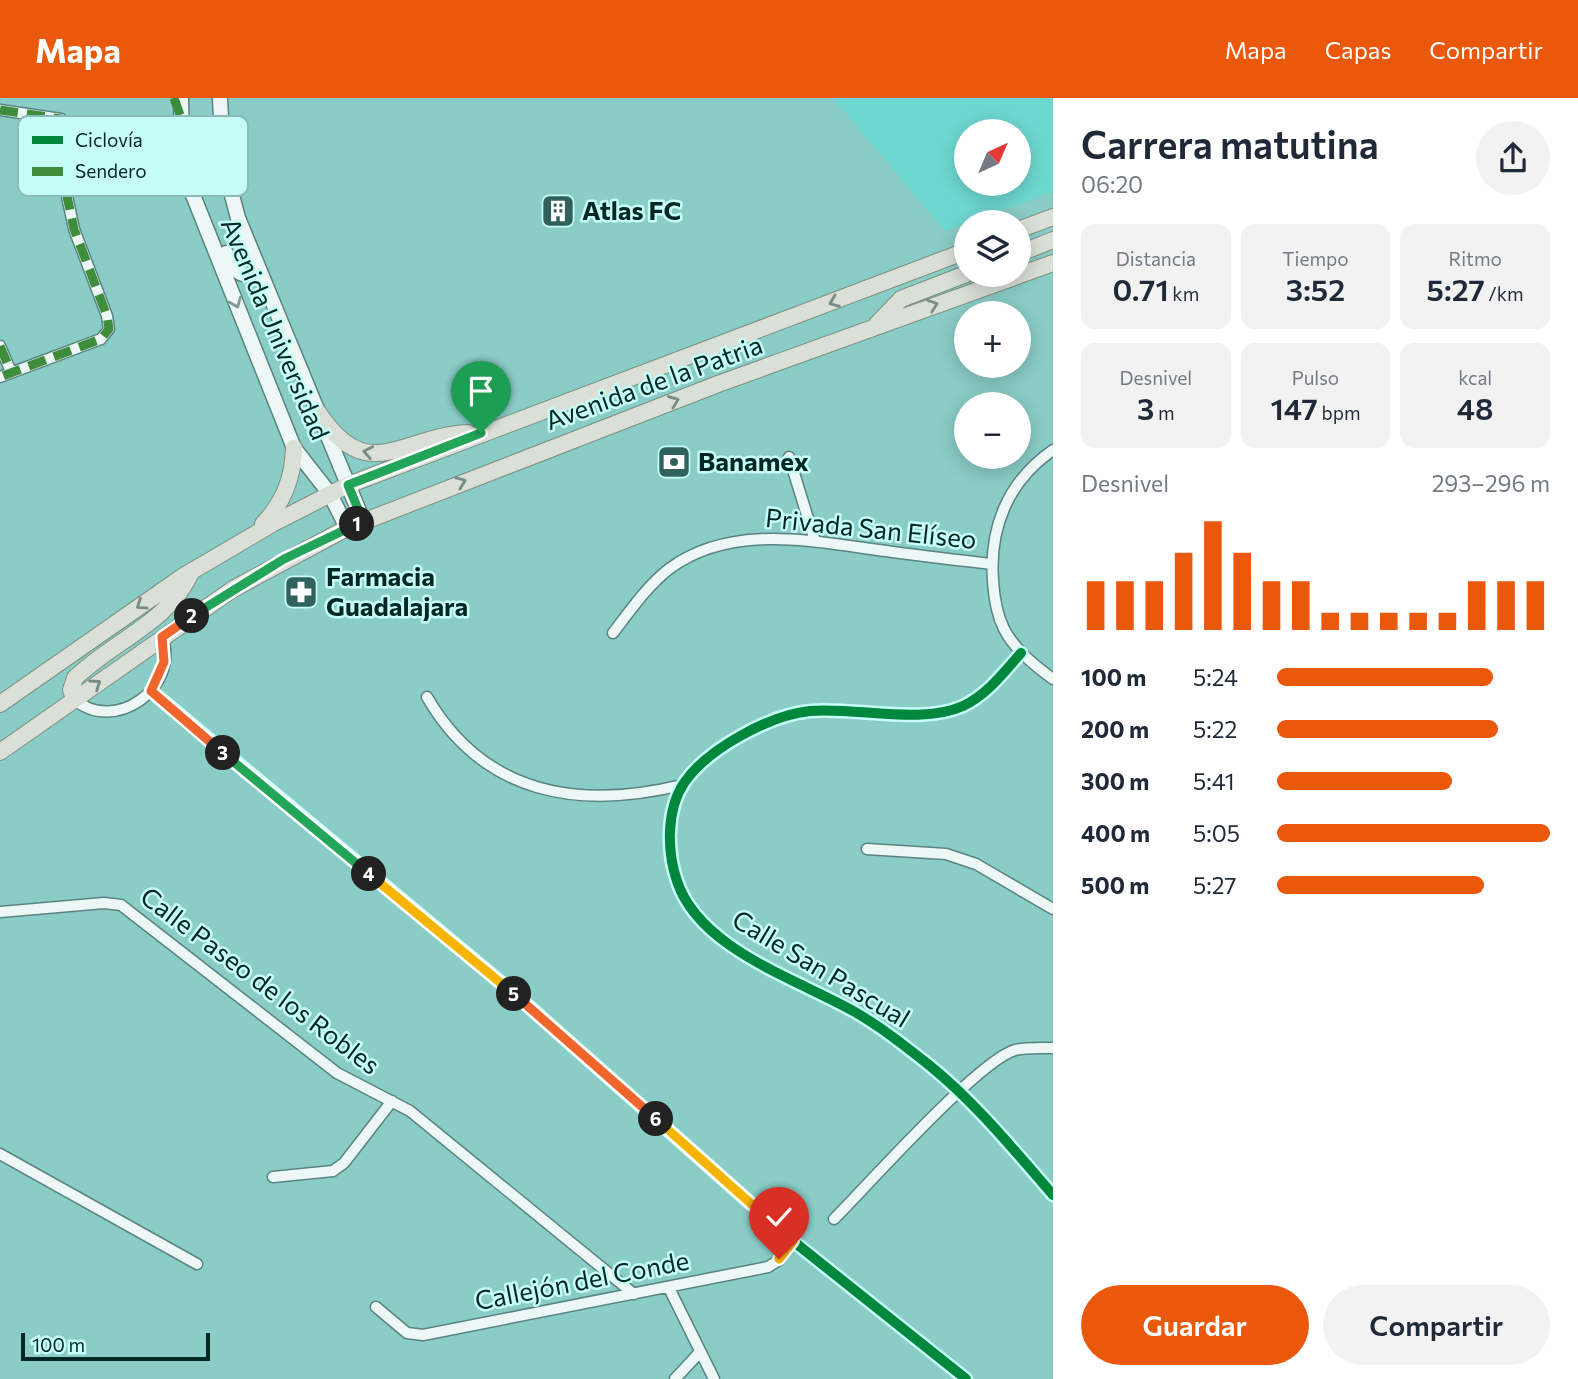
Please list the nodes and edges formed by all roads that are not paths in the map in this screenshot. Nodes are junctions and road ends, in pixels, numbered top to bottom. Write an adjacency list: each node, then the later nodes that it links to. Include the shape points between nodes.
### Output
1 (174, 98): 5 (street)
2 (181, 98): 5 (main road, Avenida Universidad)
3 (220, 98): 7 (main road, Avenida Universidad)
4 (0, 110): 6 (street)
5 (180, 114)
6 (41, 116)
7 (220, 116)
8 (67, 196): 22 (street, via 108,328 101,339)
9 (193, 196): 26 (main road, Avenida Universidad, one-way to 26)
10 (194, 196): 18 (main road, via 211,217 233,268 245,275)
11 (231, 196): 18 (main road, Avenida Universidad)
12 (1051, 217): 13 (main road)
13 (1031, 225)
14 (1053, 240): 15 (main road)
15 (1031, 249)
16 (954, 256): 25 (main road, Avenida de la Patria, one-way to 25)
17 (1053, 263): 20 (main road, Avenida de la Patria, one-way to 17)
18 (260, 272): 24 (main road, Avenida Universidad)
19 (954, 279): 20 (main road, via 901,299)
20 (876, 326): 31 (main road, Avenida de la Patria, one-way to 20)
21 (0, 346): 22 (street)
22 (11, 372): 23 (street)
23 (0, 377)
24 (318, 412): 25 (main road, one-way to 24, via 433,437 387,453 372,453 342,442); 29 (main road, Avenida Universidad)
25 (481, 433): 29 (main road, Avenida de la Patria)
26 (294, 448): 30 (main road, Avenida Universidad); 34 (main road, via 289,484 279,506)
27 (1053, 450): 35 (street, via 1027,472 1006,500 996,527)
28 (789, 457): 33 (street)
29 (348, 485): 30 (main road, Avenida de la Patria); 31 (main road, Avenida Universidad)
30 (330, 494): 32 (main road, Avenida Universidad); 34 (main road, Avenida de la Patria)
31 (363, 521): 32 (main road, Avenida de la Patria)
32 (347, 528): 38 (main road, Avenida de la Patria, via 284,559)
33 (814, 541): 35 (street, Privada San Elíseo); 37 (street, Privada San Elíseo, via 736,541 698,554 669,569)
34 (237, 544): 36 (main road, Avenida de la Patria)
35 (992, 564): 39 (street, via 998,613)
36 (192, 571): 43 (main road, via 165,609 75,678); 44 (main road, Avenida de la Patria, one-way to 44)
37 (613, 633)
38 (162, 637): 41 (street, via 164,662); 43 (main road, Avenida de la Patria, one-way to 38)
39 (1021, 653): 40 (street); 46 (street, via 996,681 962,706 922,714 808,711 783,718 716,752)
40 (1053, 679)
41 (151, 691): 43 (street, via 118,711 84,708); 57 (street, via 517,996)
42 (427, 697): 46 (street, via 460,741 523,784 564,795 605,796)
43 (74, 699): 45 (main road, Avenida de la Patria)
44 (0, 704)
45 (0, 752)
46 (682, 785): 51 (street, Calle San Pascual, via 669,858 682,896 702,923 728,944 858,1014)
47 (867, 849): 48 (street, via 946,854 976,863)
48 (1053, 909)
49 (0, 912): 52 (street, Calle Paseo de los Robles, via 121,905 337,1073)
50 (1053, 1048): 51 (street, via 1015,1050)
51 (960, 1092): 55 (street, Calle San Pascual); 56 (street)
52 (392, 1101): 54 (street, via 333,1171); 60 (street, Calle Paseo de los Robles)
53 (0, 1154): 58 (street)
54 (274, 1177)
55 (1053, 1195)
56 (834, 1219)
57 (793, 1241): 59 (street, Callejón del Conde, via 768,1267); 65 (street)
58 (197, 1264)
59 (669, 1288): 60 (street, Callejón del Conde); 62 (street)
60 (634, 1294): 61 (street, Callejón del Conde, via 423,1335 407,1333)
61 (376, 1307)
62 (700, 1352): 63 (street); 64 (street)
63 (675, 1379)
64 (714, 1379)
65 (966, 1379)

